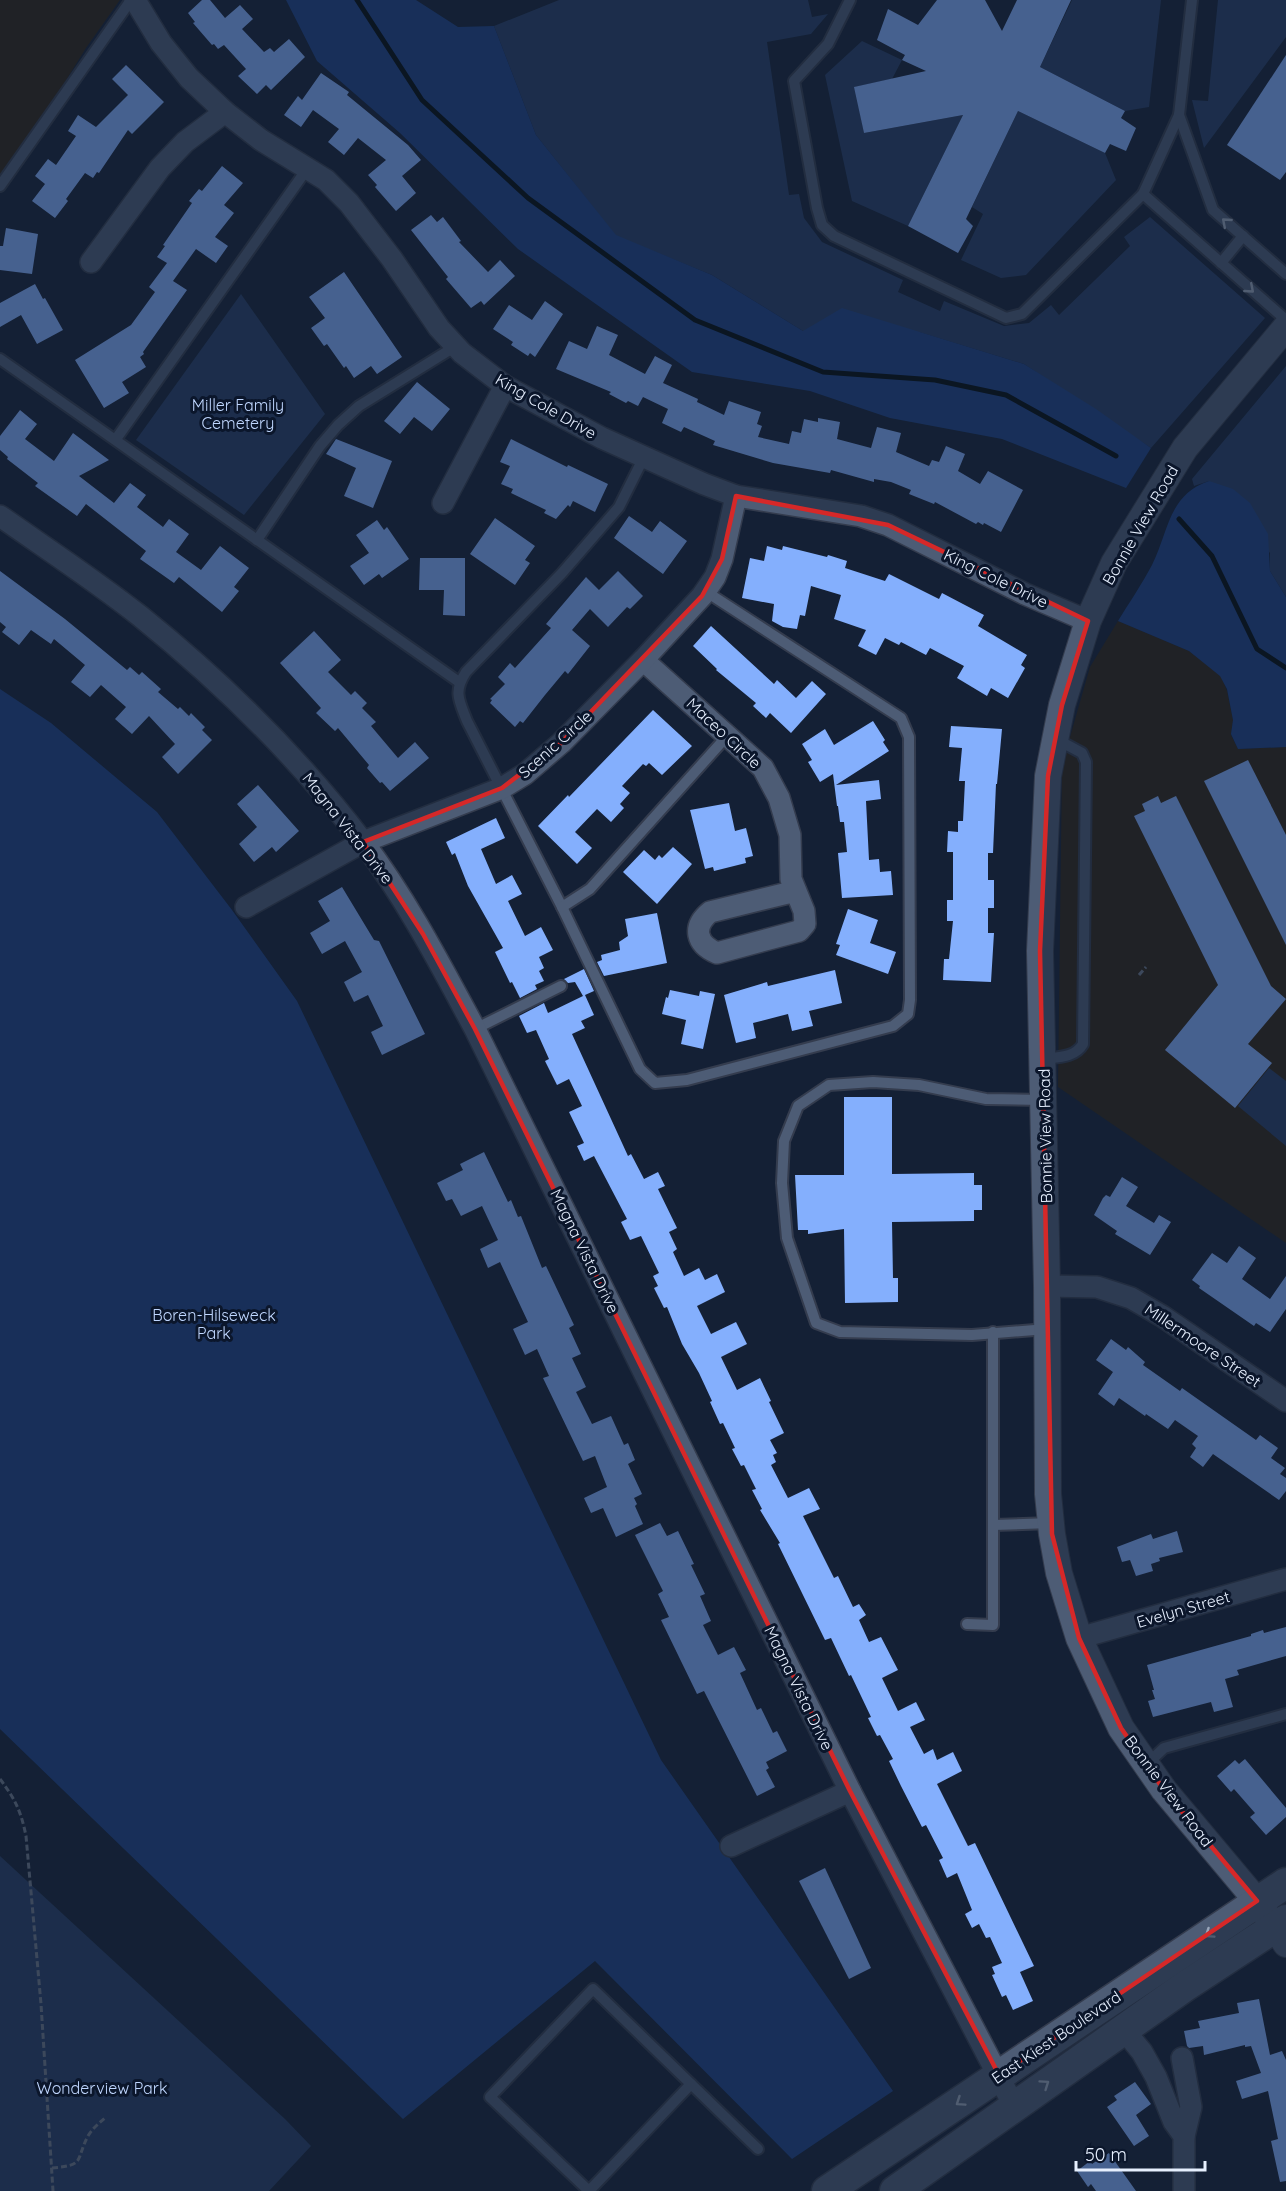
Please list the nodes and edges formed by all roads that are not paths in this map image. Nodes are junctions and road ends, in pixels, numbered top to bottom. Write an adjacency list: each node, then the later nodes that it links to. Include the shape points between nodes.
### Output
1 (133, 0): 4 (street, King Cole Drive, via 170,55); 7 (lane)
2 (850, 0): 8 (lane, via 828,44 794,81 817,208 822,225 834,236 1006,318 1022,314)
3 (1192, 0): 5 (lane)
4 (225, 112): 6 (street, King Cole Drive); 10 (street, via 185,142 160,168)
5 (1179, 115): 8 (lane); 9 (lane, one-way to 5, via 1213,210)
6 (307, 169): 15 (street, King Cole Drive, via 326,180 350,203); 18 (lane)
7 (0, 186)
8 (1143, 194): 11 (lane)
9 (1243, 236): 11 (lane); 12 (lane)
10 (91, 262)
11 (1221, 263): 13 (lane, one-way to 13)
12 (1286, 274)
13 (1286, 320)
14 (1286, 327): 25 (street, Bonnie View Road, via 1185,448 1114,563)
15 (456, 346): 17 (street, King Cole Drive); 23 (lane, via 359,406 338,425)
16 (0, 359): 18 (lane)
17 (505, 386): 19 (street, King Cole Drive); 21 (street)
18 (116, 439): 23 (lane)
19 (644, 457): 20 (street, King Cole Drive); 27 (lane, via 619,507)
20 (736, 496): 24 (street, Scenic Circle, via 722,559); 25 (street, King Cole Drive, via 861,516 888,525)
21 (443, 503)
22 (0, 516): 31 (street, Magna Vista Drive, via 139,615 231,695 290,754)
23 (257, 540): 27 (lane)
24 (705, 591): 26 (street, Scenic Circle); 34 (lane, via 901,718 909,737 908,1014 893,1026 845,1040 687,1080 655,1083 640,1069)
25 (1088, 621): 29 (street, Bonnie View Road, via 1062,705)
26 (643, 660): 28 (street, Maceo Circle); 30 (street, Scenic Circle, via 561,743)
27 (459, 682): 30 (lane, via 461,705)
28 (728, 735): 32 (street, Maceo Circle, via 763,768 778,798 790,835); 34 (lane, via 590,889)
29 (1056, 739): 37 (street, Bonnie View Road, via 1048,776 1041,940); 37 (lane, via 1082,753 1086,762 1083,1044 1071,1055)
30 (502, 788): 31 (street, Scenic Circle); 34 (lane)
31 (363, 843): 33 (street, Scenic Circle); 36 (street, Magna Vista Drive, via 423,934)
32 (796, 891): 32 (street, Maceo Circle, via 710,912 702,919 700,940 717,953 799,931 805,924)
33 (246, 907)
34 (562, 907)
35 (561, 986): 36 (lane)
36 (475, 1029): 50 (street, Magna Vista Drive)
37 (1043, 1059): 38 (street, Bonnie View Road)
38 (1044, 1100): 39 (street, Bonnie View Road); 41 (lane, via 986,1099 919,1085 829,1085 798,1106 784,1141 787,1238 816,1323 840,1332)
39 (1047, 1286): 40 (street, Bonnie View Road); 42 (street, Millermoore Street, via 1097,1287 1131,1298)
40 (1047, 1329): 41 (lane); 43 (street, Bonnie View Road)
41 (993, 1332): 44 (lane)
42 (1286, 1401)
43 (1051, 1523): 44 (lane); 47 (street, Bonnie View Road, via 1059,1573)
44 (993, 1525): 46 (lane, via 993,1625)
45 (1286, 1579): 47 (street, Evelyn Street)
46 (967, 1624)
47 (1079, 1638): 49 (street, Bonnie View Road, via 1110,1707)
48 (1286, 1714): 49 (lane, via 1164,1748)
49 (1145, 1765): 53 (street, Bonnie View Road)
50 (850, 1791): 51 (street); 57 (street, Magna Vista Drive)
51 (731, 1846)
52 (1286, 1883): 53 (main road, East Kiest Boulevard)
53 (1257, 1901): 54 (street, Bonnie View Road); 57 (main road, East Kiest Boulevard, one-way to 57)
54 (1282, 1930): 55 (main road, East Kiest Boulevard, via 1184,1987)
55 (1124, 2030): 59 (main road, East Kiest Boulevard, one-way to 55); 60 (street, via 1142,2052)
56 (1182, 2058): 60 (street, via 1191,2107)
57 (999, 2075): 59 (street, Magna Vista Drive); 63 (main road, East Kiest Boulevard, one-way to 63)
58 (691, 2084): 61 (lane); 62 (lane); 62 (lane, via 593,1989 490,2097)
59 (1014, 2106): 64 (main road, East Kiest Boulevard)
60 (1184, 2136): 65 (street)
61 (758, 2149)
62 (589, 2191)
63 (827, 2191)
64 (895, 2191)
65 (1184, 2191)

